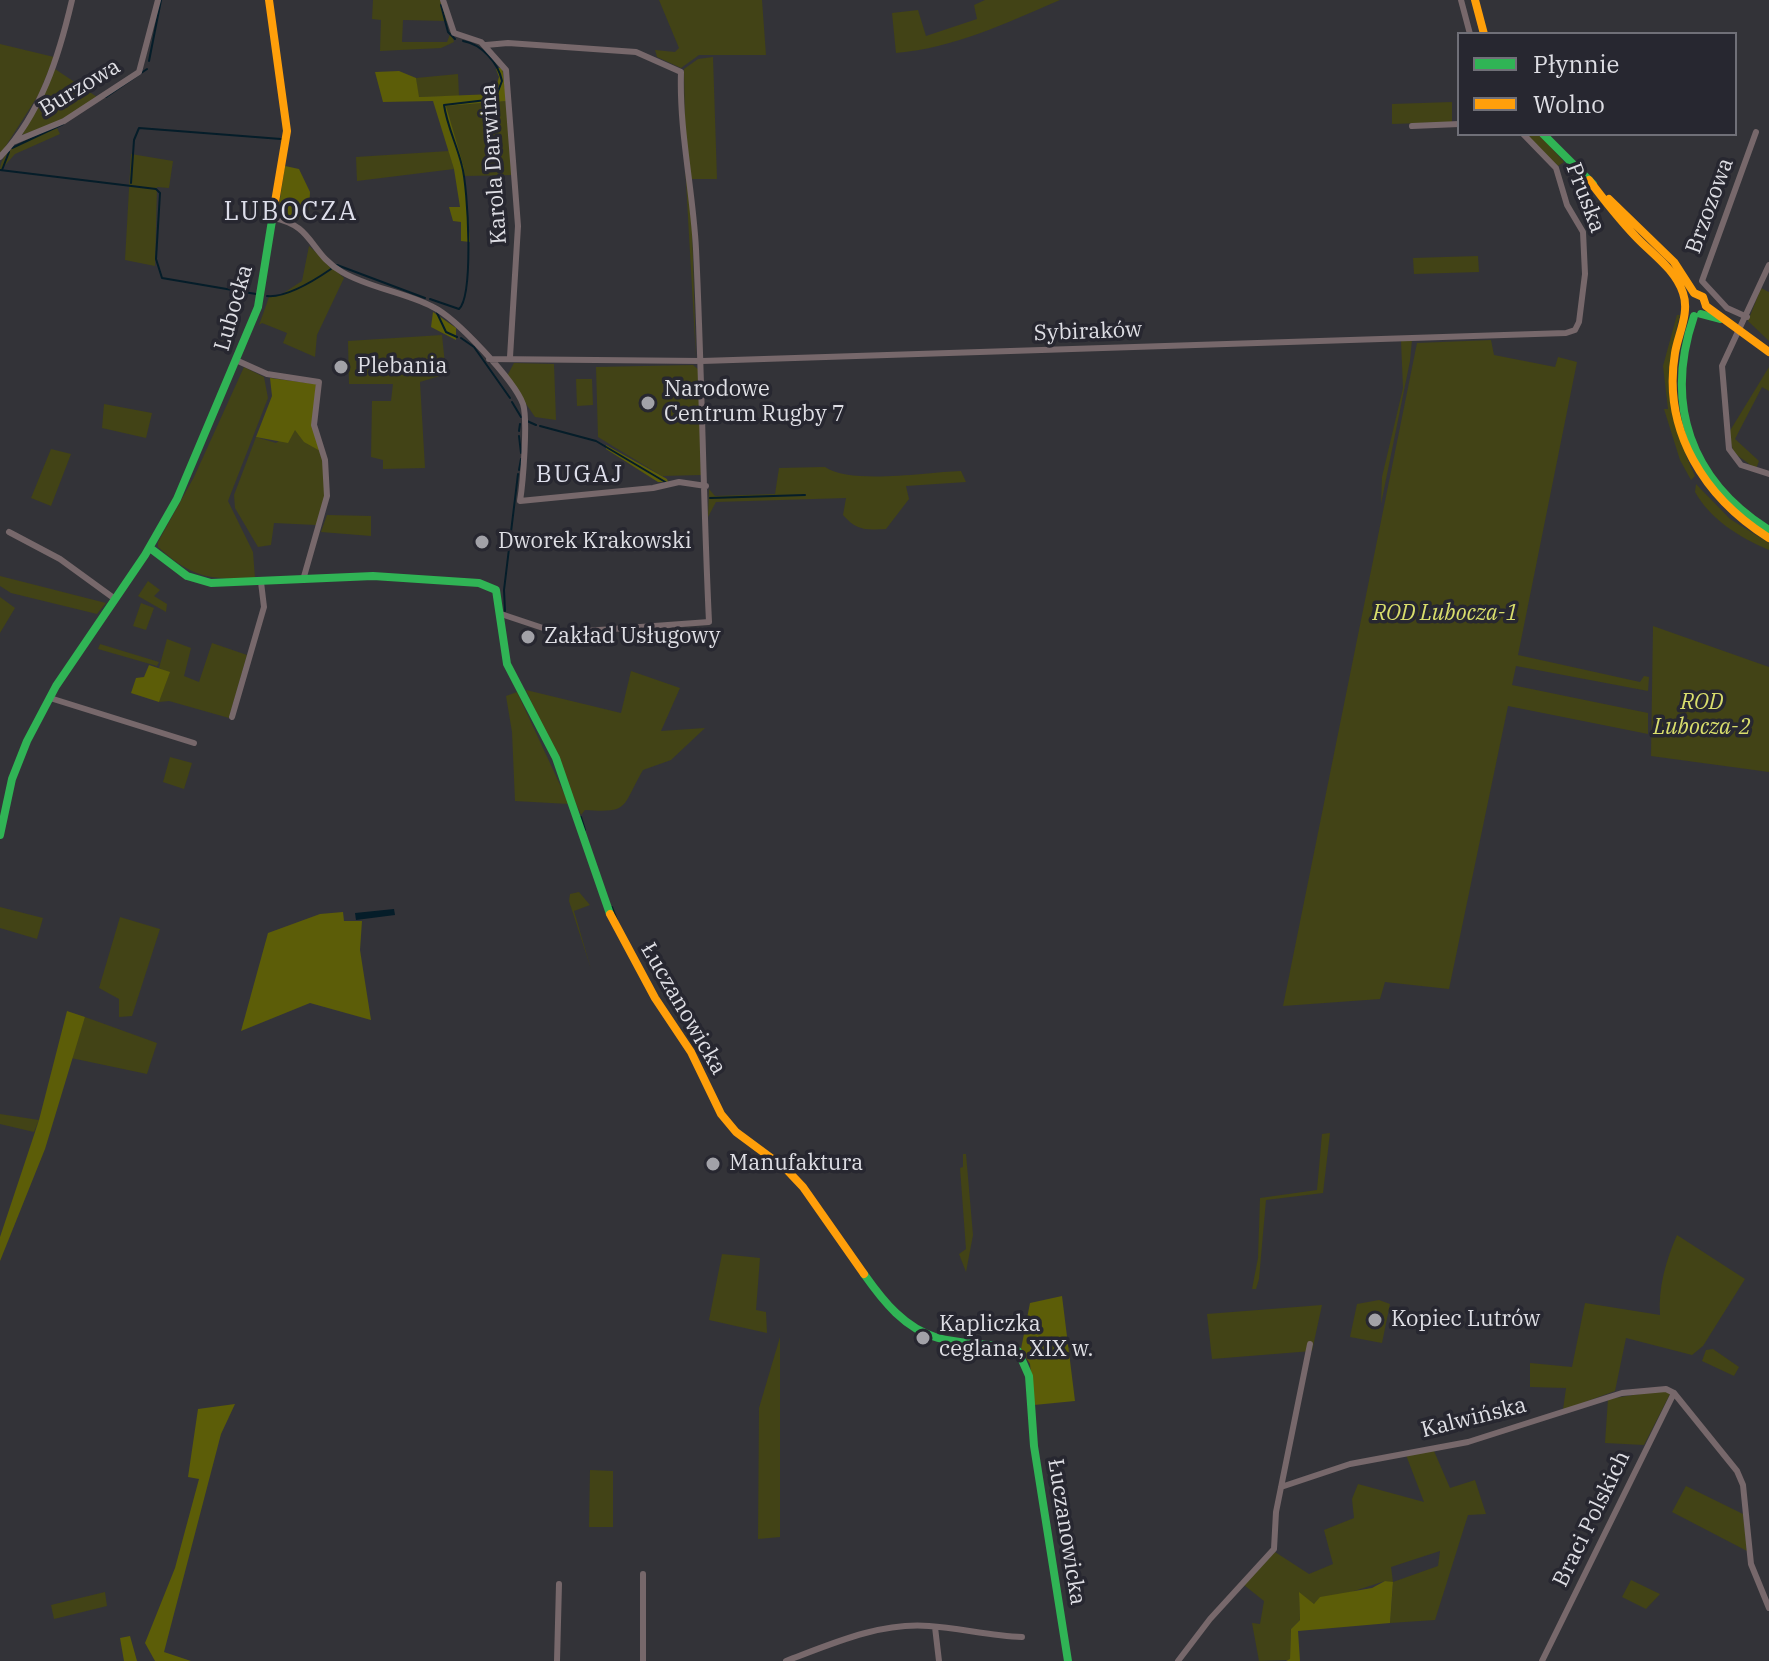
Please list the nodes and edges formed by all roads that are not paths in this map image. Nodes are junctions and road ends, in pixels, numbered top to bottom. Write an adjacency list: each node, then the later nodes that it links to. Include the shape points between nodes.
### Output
1 (72, 0): 16 (street, via 50,76)
2 (158, 0): 16 (street, Burzowa, via 139,72 64,121)
3 (269, 0): 21 (street, Lubocka, via 287,131)
4 (443, 0): 5 (street); 10 (street, via 454,33)
5 (452, 0)
6 (1461, 0): 8 (street)
7 (1475, 0): 9 (street)
8 (1469, 32)
9 (1483, 32)
10 (486, 45): 30 (street, Karola Darwina, via 506,70 509,94 518,226); 33 (street, via 636,52 681,72)
11 (1457, 124): 12 (street)
12 (1412, 126)
13 (1756, 132): 26 (street, Brzozowa, via 1702,281 1727,308)
14 (1525, 136): 19 (street, Pruska)
15 (1545, 136): 18 (street)
16 (13, 142): 17 (street)
17 (0, 157)
18 (1571, 162): 19 (street); 20 (street)
19 (1559, 173): 28 (street, Pruska, via 1585,246 1579,322)
20 (1589, 180): 23 (street, via 1674,262); 24 (street, via 1665,263)
21 (273, 218): 31 (street, via 298,225 334,267 435,308); 32 (street, Lubocka, via 261,297)
22 (1769, 265): 26 (street)
23 (1694, 293): 24 (street); 25 (street, via 1703,297)
24 (1685, 299): 25 (street)
25 (1697, 312): 27 (street); 36 (street, via 1682,349 1680,373 1694,448 1722,496); 38 (street, via 1676,344 1673,376 1688,453 1700,480 1720,504)
26 (1747, 317): 27 (street)
27 (1742, 329): 29 (street); 34 (street, via 1722,359 1726,443 1741,465)
28 (1571, 332): 33 (street, Sybiraków)
29 (1769, 352)
30 (510, 357): 31 (street, Sybiraków); 33 (street, Sybiraków)
31 (489, 359): 35 (street, via 524,411 520,501 679,482)
32 (238, 361): 39 (street, Lubocka, via 188,477); 40 (street, via 267,374 319,382 314,425 327,471 327,496)
33 (702, 361): 35 (street)
34 (1769, 474)
35 (706, 486): 43 (street, via 709,622 558,633)
36 (1769, 530)
37 (9, 532): 42 (street, via 60,559)
38 (1769, 538)
39 (150, 548): 41 (street, Łuczanowicka, via 201,581); 42 (street, Lubocka)
40 (303, 580): 41 (street, Łuczanowicka); 43 (street, Łuczanowicka, via 373,576 481,583 498,593)
41 (261, 582): 45 (street, via 264,607)
42 (115, 599): 44 (street, Lubocka)
43 (501, 614): 60 (street, Łuczanowicka, via 507,664 556,758 611,916 721,1114 803,1187 881,1299 905,1322 938,1338 994,1343 1018,1351 1029,1376 1034,1446)
44 (50, 698): 46 (street); 47 (street, Lubocka, via 15,770)
45 (232, 717)
46 (194, 743)
47 (0, 835)
48 (1310, 1344): 50 (street)
49 (1674, 1393): 50 (street, Kalwińska, via 1622,1393 1468,1442 1350,1464); 53 (street, via 1737,1471 1751,1564); 62 (street, Braci Polskich)
50 (1281, 1487): 61 (street, via 1274,1549)
51 (643, 1574): 57 (street)
52 (559, 1584): 56 (street)
53 (1769, 1608)
54 (935, 1627): 55 (street); 58 (street, via 872,1632); 59 (street)
55 (1022, 1637)
56 (557, 1661)
57 (643, 1661)
58 (786, 1661)
59 (939, 1661)
60 (1068, 1661)
61 (1178, 1661)
62 (1542, 1661)

